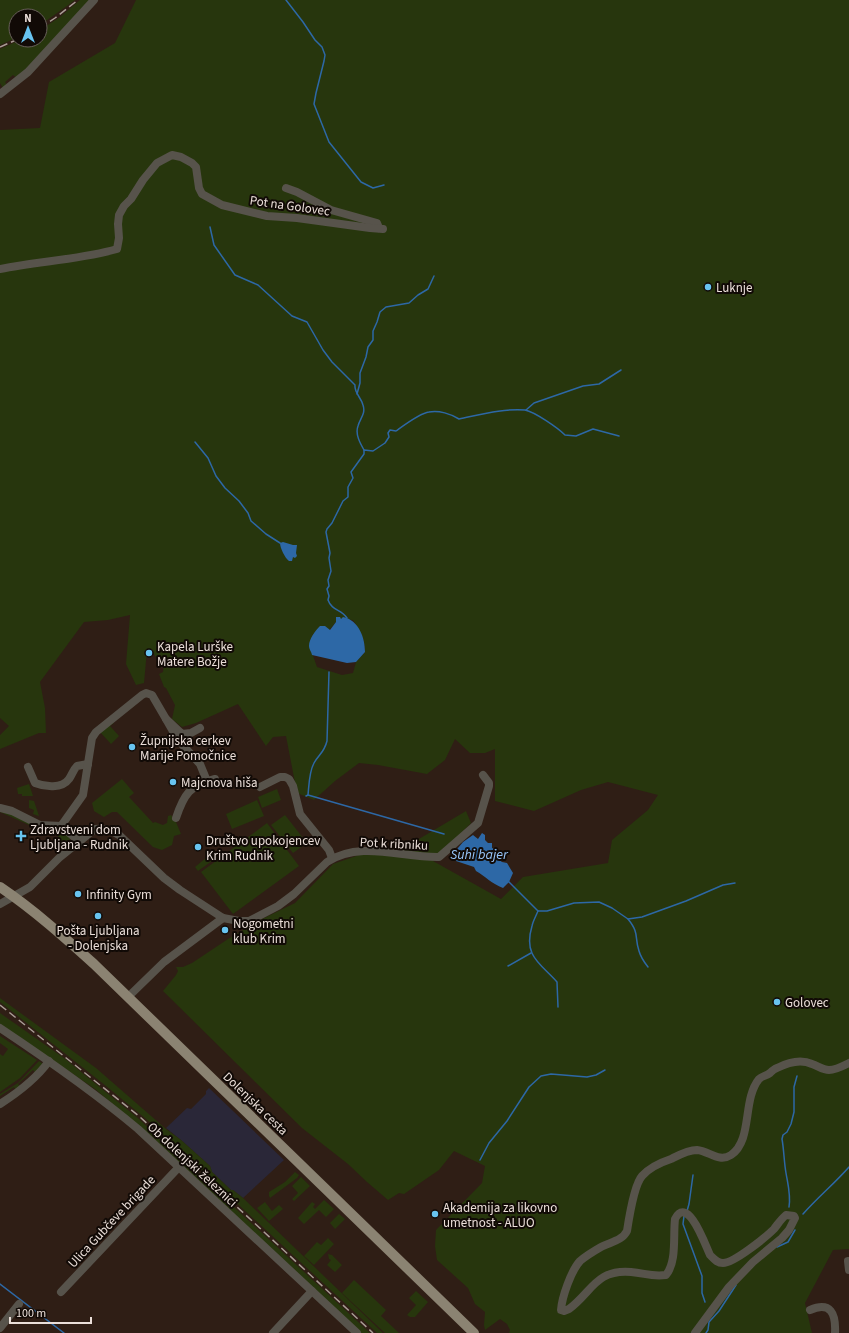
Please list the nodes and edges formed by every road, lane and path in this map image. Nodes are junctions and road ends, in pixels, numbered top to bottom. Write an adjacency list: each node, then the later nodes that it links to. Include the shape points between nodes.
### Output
1 (94, 0): 2 (street, via 32,68)
2 (1, 91)
3 (286, 188): 4 (street, Pot na Golovec, via 331,210 377,223 381,229 267,216 222,205 202,194 196,167 181,157 172,155 157,163 124,206 119,215 117,249 90,256)
4 (0, 269)
5 (166, 719): 6 (street, via 182,734); 7 (street, via 152,695 142,695 94,735); 12 (street, via 178,740 211,780 194,788 183,798)
6 (200, 728)
7 (88, 764): 8 (street, via 77,766 69,780 53,786 44,786 36,782); 13 (street, via 83,795)
8 (28, 767)
9 (483, 775): 15 (street, Pot k ribniku, via 489,786 478,822 439,857 360,851)
10 (260, 787): 15 (street, via 280,777 289,780 300,814 329,850)
11 (0, 808): 13 (street, via 40,825)
12 (176, 818)
13 (61, 826): 14 (street)
14 (80, 842): 17 (street, via 59,858 30,887); 19 (street, via 95,829 112,830 164,878)
15 (332, 858): 19 (street, Pot k ribniku, via 294,894 260,916 249,921)
16 (0, 887): 17 (main road, Dolenjska cesta)
17 (14, 897): 18 (street); 20 (main road, Dolenjska cesta, via 56,929)
18 (0, 904)
19 (223, 918): 20 (street, via 164,962)
20 (128, 997): 35 (main road, Dolenjska cesta)
21 (0, 1028): 22 (street, Ob dolenjski železnici)
22 (49, 1061): 24 (street, via 26,1086); 25 (street, Ob dolenjski železnici, via 117,1111)
23 (849, 1063): 36 (street, via 828,1070 810,1063 793,1062 775,1068 761,1078 751,1093 743,1135 735,1152 725,1158 719,1158 704,1152 692,1151 649,1170 642,1176 636,1189 624,1236 580,1261 562,1298 561,1310 564,1311 597,1281 614,1273 666,1275 670,1270 674,1246 675,1220 680,1213 692,1217 710,1255 722,1263 733,1260 768,1234 786,1215 792,1215 795,1218 782,1238 753,1262 729,1287)
24 (0, 1104)
25 (179, 1167): 28 (street, Ob dolenjski železnici); 29 (street, Ulica Gubčeve brigade)
26 (848, 1262): 27 (street)
27 (849, 1270)
28 (312, 1291): 33 (street); 34 (street, Ob dolenjski železnici)
29 (61, 1292)
30 (20, 1304): 32 (street)
31 (810, 1310): 37 (street, via 823,1306 829,1309 834,1318)
32 (0, 1328)
33 (273, 1333)
34 (357, 1333)
35 (474, 1333)
36 (695, 1333)
37 (835, 1333)

